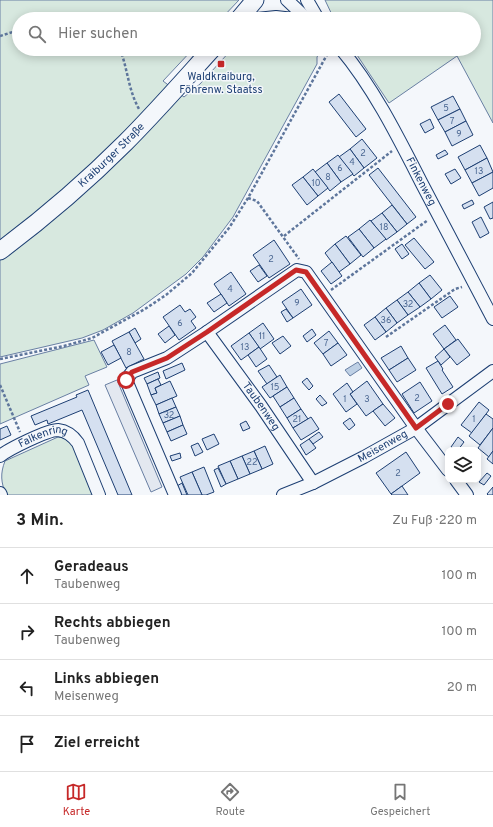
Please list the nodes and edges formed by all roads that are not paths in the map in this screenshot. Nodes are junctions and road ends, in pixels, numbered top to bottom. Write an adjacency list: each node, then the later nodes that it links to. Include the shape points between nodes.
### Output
1 (255, 0): 4 (main road)
2 (287, 0): 5 (street)
3 (307, 0): 6 (street)
4 (245, 12)
5 (300, 12)
6 (314, 12)
7 (206, 56): 9 (main road, Kraiburger Straße, via 146,122 90,176)
8 (347, 56): 10 (street, Finkenweg, via 402,144)
9 (0, 251)
10 (493, 320)
11 (207, 332): 13 (street, via 296,270 306,272); 16 (street, Taubenweg); 20 (street, via 167,358 132,372 126,380)
12 (493, 371): 13 (street, Meisenweg)
13 (416, 428): 15 (street); 16 (street, Meisenweg)
14 (0, 456): 19 (street, Falkenring, via 24,442 56,430 64,431 75,438)
15 (445, 466)
16 (313, 483): 18 (street, Meisenweg)
17 (458, 483): 22 (street)
18 (302, 492): 21 (street, Meisenweg)
19 (99, 495)
20 (175, 495)
21 (283, 495)
22 (467, 495)

